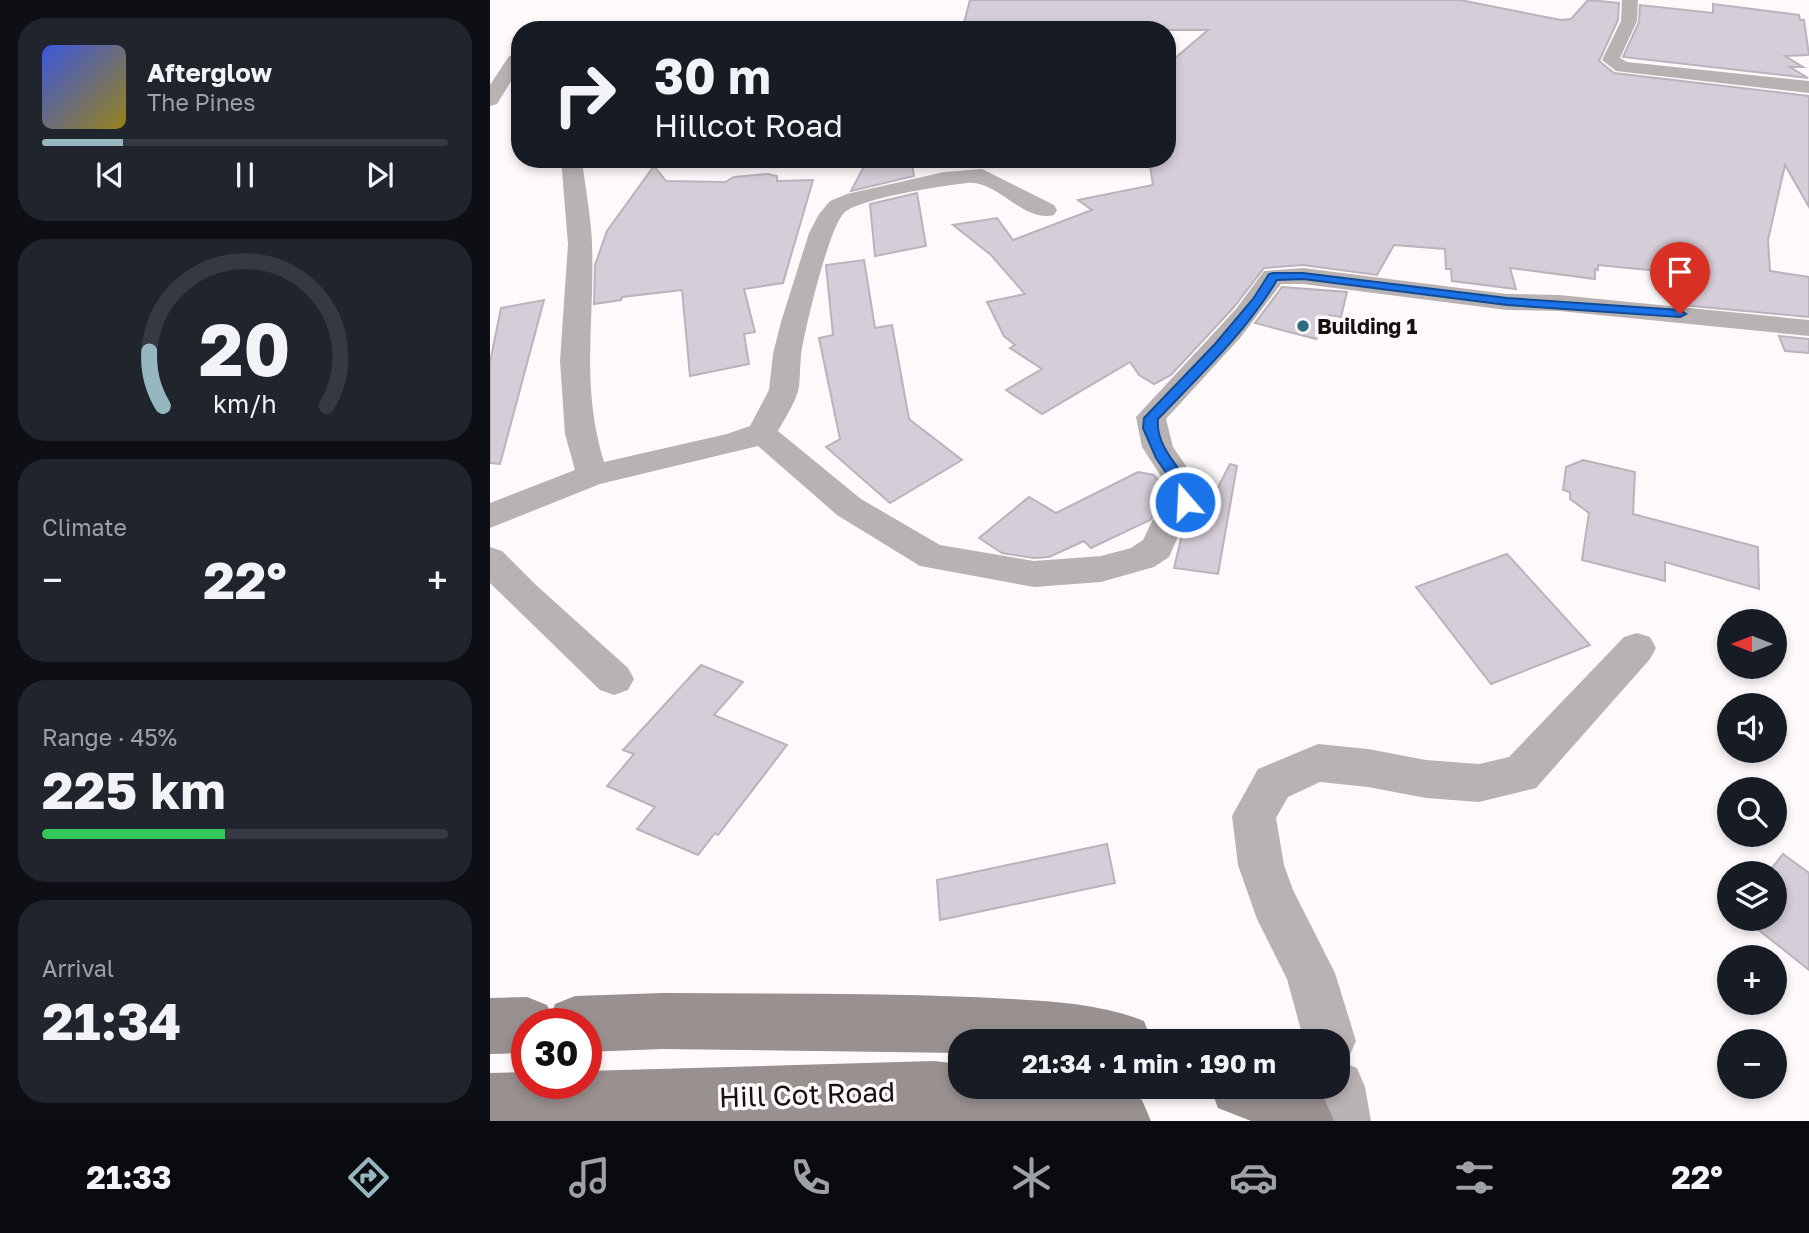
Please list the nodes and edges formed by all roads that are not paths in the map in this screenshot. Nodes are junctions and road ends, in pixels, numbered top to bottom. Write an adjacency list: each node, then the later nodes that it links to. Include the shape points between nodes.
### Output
1 (1630, 0): 5 (street, via 1629,22 1611,60 1622,67)
2 (511, 60): 3 (street)
3 (490, 64)
4 (511, 68): 6 (street)
5 (1809, 87)
6 (490, 100)
7 (572, 168): 11 (street, via 580,244 574,361 580,434)
8 (1046, 210): 10 (street, via 982,175 905,187 838,206 821,233 794,322 784,390)
9 (1809, 328): 10 (street, via 1273,276 1220,347 1151,418 1150,428 1163,458 1186,489 1185,502 1166,526 1157,548 1124,564 1082,571 1034,574 932,557 849,507)
10 (762, 433): 11 (street)
11 (592, 475): 12 (street)
12 (490, 516)
13 (490, 560): 15 (street)
14 (1637, 648): 20 (street, via 1521,774 1479,783 1318,763 1273,783 1254,816 1261,865 1310,973)
15 (614, 678)
16 (602, 1023): 19 (main road, via 936,1024)
17 (511, 1025): 18 (main road)
18 (490, 1026)
19 (1039, 1029)
20 (1326, 1029)
21 (1269, 1099): 25 (main road)
22 (1340, 1099): 26 (street)
23 (490, 1103): 24 (main road, Hill Cot Road, via 934,1090 1088,1109)
24 (1121, 1121)
25 (1304, 1121)
26 (1344, 1121)

